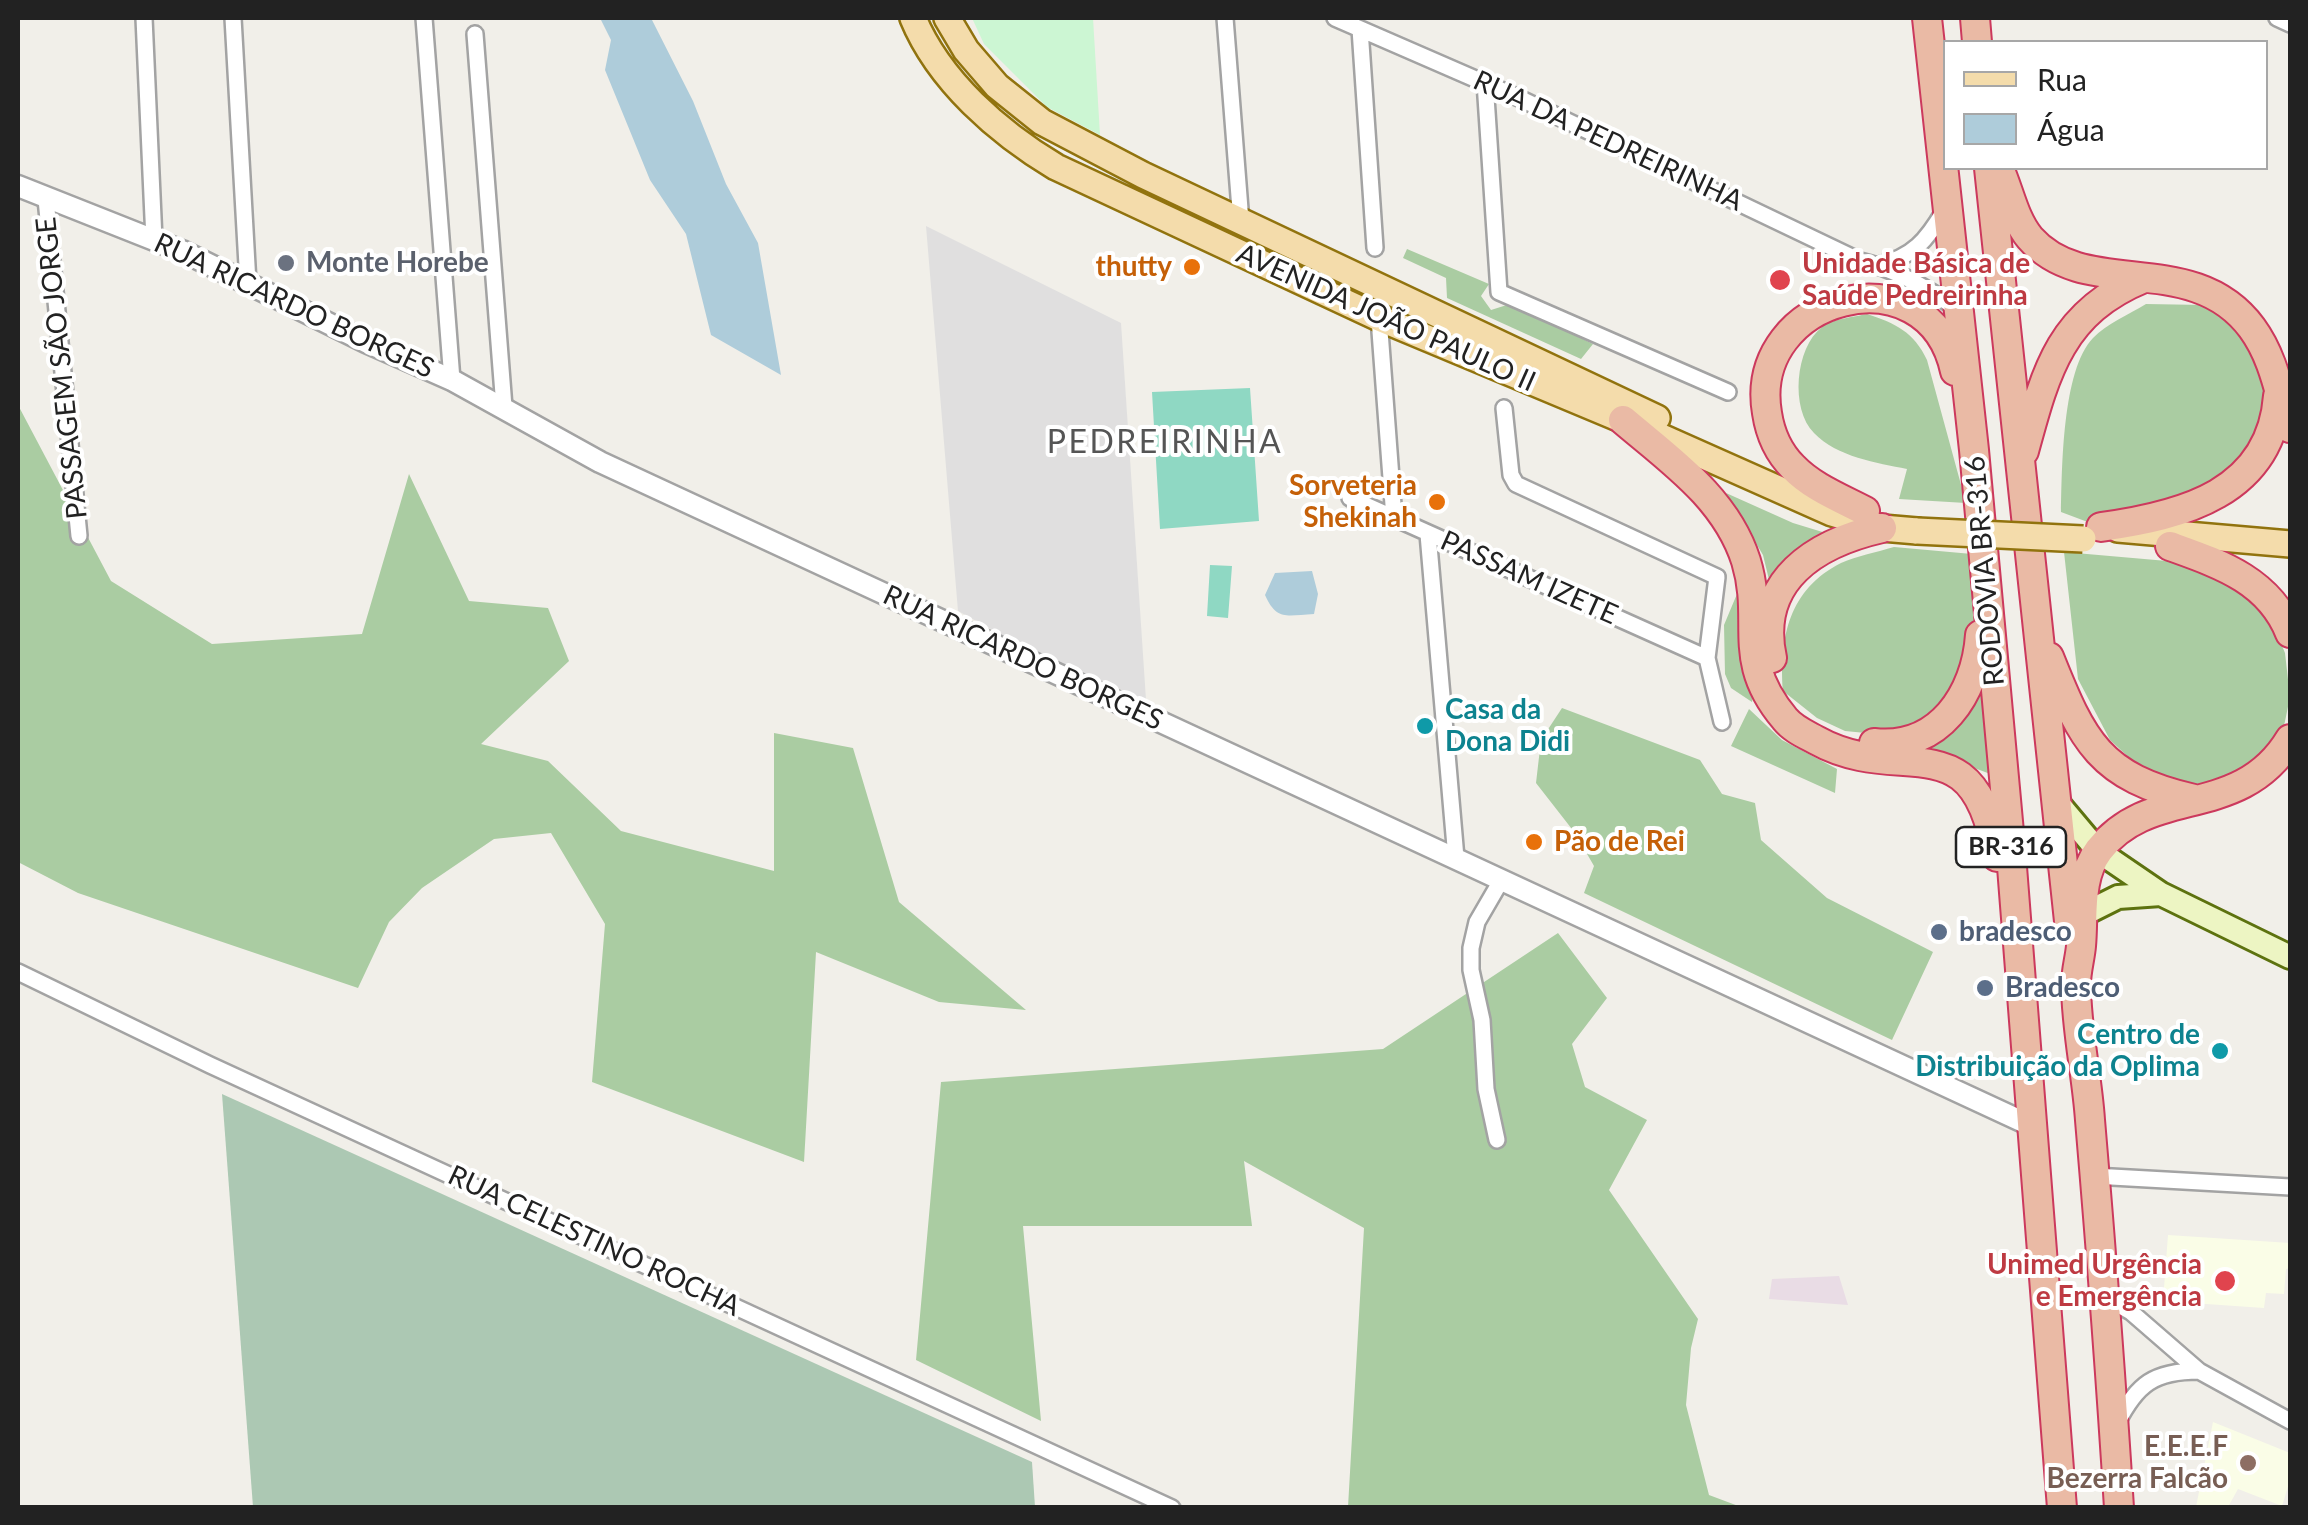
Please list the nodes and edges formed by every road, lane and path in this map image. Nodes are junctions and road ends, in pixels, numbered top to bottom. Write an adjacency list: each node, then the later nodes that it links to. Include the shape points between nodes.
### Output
1 (144, 18): 20 (street)
2 (232, 18): 24 (street)
3 (424, 18): 27 (street)
4 (913, 18): 26 (main road, AVENIDA JOÃO PAULO II, via 957,87 1019,145)
5 (947, 18): 19 (main road, AVENIDA JOÃO PAULO II, via 997,86 1042,122)
6 (1225, 18): 19 (street)
7 (1335, 18): 11 (street, RUA DA PEDREIRINHA)
8 (1927, 18): 18 (highway, RODOVIA BR-316 / BR-316)
9 (2276, 18): 10 (street)
10 (2290, 24)
11 (1360, 29): 13 (street, RUA DA PEDREIRINHA); 21 (street)
12 (475, 34): 30 (street)
13 (1485, 82): 22 (street, RUA DA PEDREIRINHA); 29 (street, via 1498,292)
14 (1990, 170): 35 (highway, RODOVIA BR-316 / BR-316)
15 (2000, 170): 23 (highway, via 2017,217 2046,253 2104,273)
16 (18, 186): 17 (street, RUA RICARDO BORGES)
17 (46, 199): 20 (street, RUA RICARDO BORGES); 41 (street, PASSAGEM SÃO JORGE)
18 (1946, 208): 22 (street, via 1912,254); 25 (highway, RODOVIA BR-316 / BR-316)
19 (1241, 222): 38 (main road, AVENIDA JOÃO PAULO II)
20 (154, 240): 24 (street, RUA RICARDO BORGES)
21 (1375, 248)
22 (1879, 265): 25 (street, RUA DA PEDREIRINHA)
23 (2147, 276): 28 (highway, via 2197,287 2226,302 2250,325); 35 (highway, via 2103,298 2056,349)
24 (248, 283): 27 (street, RUA RICARDO BORGES)
25 (1958, 310): 34 (highway, RODOVIA BR-316 / BR-316)
26 (1380, 318): 32 (main road, AVENIDA JOÃO PAULO II); 37 (street)
27 (452, 380): 30 (street, RUA RICARDO BORGES)
28 (2279, 384): 33 (highway); 39 (highway, via 2268,438 2236,481 2160,518)
29 (1728, 392)
30 (504, 407): 54 (street, RUA RICARDO BORGES, via 600,462)
31 (1504, 408): 48 (street, via 1516,484 1714,574 1719,582)
32 (1622, 420): 38 (main road, AVENIDA JOÃO PAULO II, via 1832,513); 61 (highway, via 1700,486 1738,544 1752,592 1752,656 1787,722 1844,752 1942,766 1979,794 1994,836 2009,972)
33 (2290, 428)
34 (1974, 450): 38 (highway, via 1951,354 1934,326 1906,304 1852,299 1805,318 1770,361 1764,383 1772,435 1793,468); 45 (highway, RODOVIA BR-316 / BR-316)
35 (2020, 467): 46 (highway, RODOVIA BR-316 / BR-316)
36 (1350, 498): 37 (street, PASSAM IZETE)
37 (1394, 518): 40 (street, PASSAM IZETE)
38 (1874, 519): 39 (main road, AVENIDA JOÃO PAULO II, bridge); 45 (highway, via 1801,562 1772,609 1769,646 1783,691 1813,722 1846,737 1904,743 1952,714 1978,660)
39 (2089, 531): 42 (main road); 43 (main road)
40 (1428, 534): 48 (street, PASSAM IZETE); 54 (street)
41 (79, 536)
42 (2290, 544)
43 (2170, 546): 44 (main road); 47 (highway, via 2240,574 2282,613)
44 (2290, 556)
45 (1985, 569): 61 (highway, RODOVIA BR-316 / BR-316)
46 (2036, 623): 51 (highway, via 2078,724 2098,754 2138,782); 52 (highway, RODOVIA BR-316 / BR-316)
47 (2290, 633)
48 (1707, 658): 49 (street)
49 (1722, 722)
50 (2290, 740): 51 (highway, via 2259,777)
51 (2196, 799): 53 (highway, via 2128,826)
52 (2056, 801): 53 (main road); 60 (highway, RODOVIA BR-316 / BR-316)
53 (2098, 851): 56 (main road); 57 (highway, via 2085,879)
54 (1456, 858): 55 (street, RUA RICARDO BORGES)
55 (1502, 879): 62 (street, RUA RICARDO BORGES); 63 (street, via 1477,922 1471,948)
56 (2161, 894): 57 (main road, via 2118,897); 58 (main road)
57 (2084, 914): 60 (highway)
58 (2290, 957)
59 (18, 972): 70 (street, RUA CELESTINO ROCHA)
60 (2076, 982): 64 (highway, BR-316)
61 (2023, 989): 62 (highway, RODOVIA BR-316 / BR-316)
62 (2032, 1126): 71 (highway, BR-316)
63 (1496, 1140)
64 (2094, 1176): 65 (street); 66 (highway, BR-316)
65 (2290, 1187)
66 (2104, 1298): 67 (street, via 2132,1312); 69 (highway, BR-316)
67 (2199, 1371): 68 (street); 69 (street, via 2140,1386)
68 (2290, 1421)
69 (2114, 1428): 72 (highway, BR-316)
70 (1172, 1508)
71 (2062, 1508)
72 (2119, 1508)

